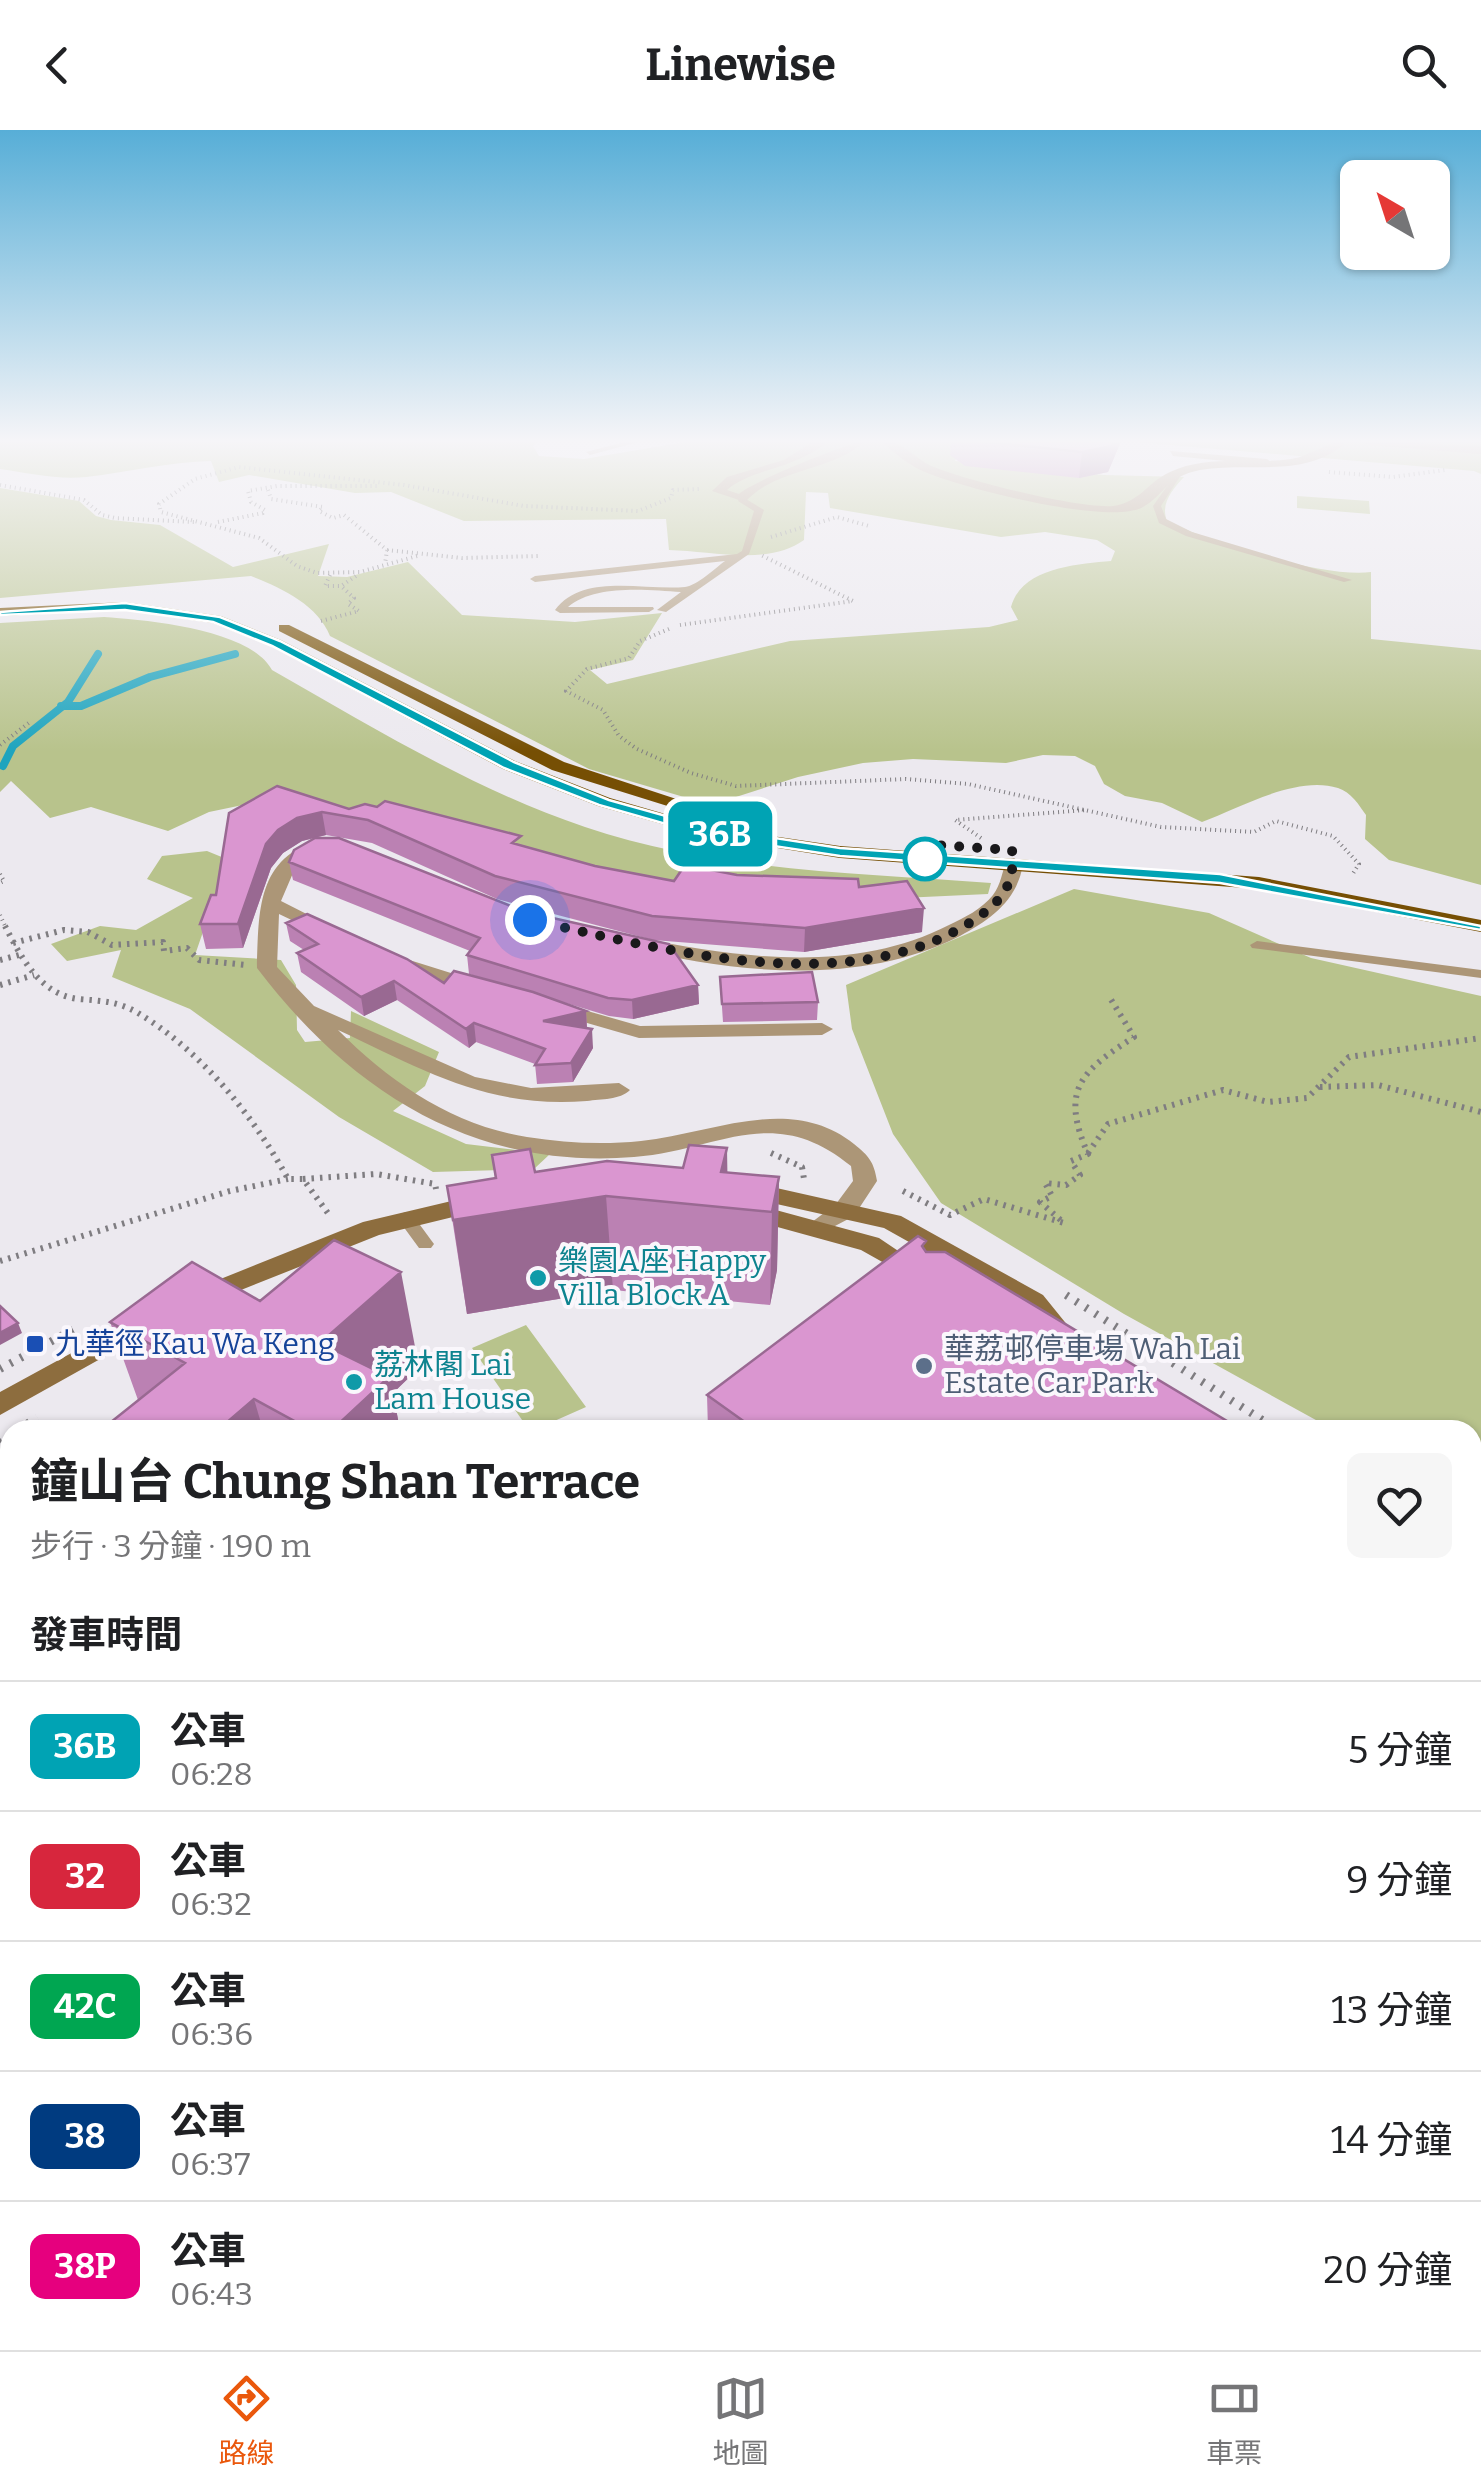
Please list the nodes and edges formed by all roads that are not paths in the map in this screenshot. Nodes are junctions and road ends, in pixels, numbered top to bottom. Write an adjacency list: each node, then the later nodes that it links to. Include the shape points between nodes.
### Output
1 (747, 545): 3 (lane)
2 (1225, 545): 5 (lane)
3 (743, 554): 4 (lane); 6 (lane)
4 (535, 579)
5 (1347, 580)
6 (686, 590): 6 (lane, via 592,592 569,597 560,610 656,610)
7 (0, 602): 10 (main road, via 130,596 229,608 300,636 522,750 628,791 781,828)
8 (0, 612): 10 (main road, via 111,606 205,616 276,643 509,765 636,813 739,838 806,848)
9 (343, 846): 11 (street, via 295,854 276,880)
10 (1013, 857): 12 (main road, via 1250,868); 13 (main road, via 1259,884); 14 (street, via 1011,886 992,908 950,936 911,950 860,959 752,960)
11 (271, 903): 15 (street); 21 (street, via 267,968)
12 (1481, 911)
13 (1481, 926)
14 (618, 940)
15 (354, 942)
16 (1257, 945): 18 (lane)
17 (382, 955): 19 (street)
18 (1481, 974)
19 (502, 993)
20 (529, 1000): 22 (street, via 639,1032)
21 (306, 1010): 23 (street, via 349,1024 448,1076 532,1097); 25 (street, via 397,1093 481,1134 585,1150 654,1148 759,1126 822,1130 862,1164 862,1190)
22 (822, 1029)
23 (619, 1090)
24 (506, 1198): 26 (main road)
25 (845, 1210): 27 (street); 27 (main road, via 747,1189 724,1197); 29 (main road); 30 (main road, via 892,1222)
26 (406, 1218): 28 (lane); 35 (main road, via 169,1311)
27 (816, 1228): 29 (main road)
28 (425, 1244)
29 (870, 1244): 31 (main road)
30 (942, 1248): 31 (lane); 34 (main road, via 1034,1301 1074,1346)
31 (914, 1270): 32 (lane); 33 (main road)
32 (890, 1288)
33 (946, 1289)
34 (1018, 1332)
35 (0, 1405)

